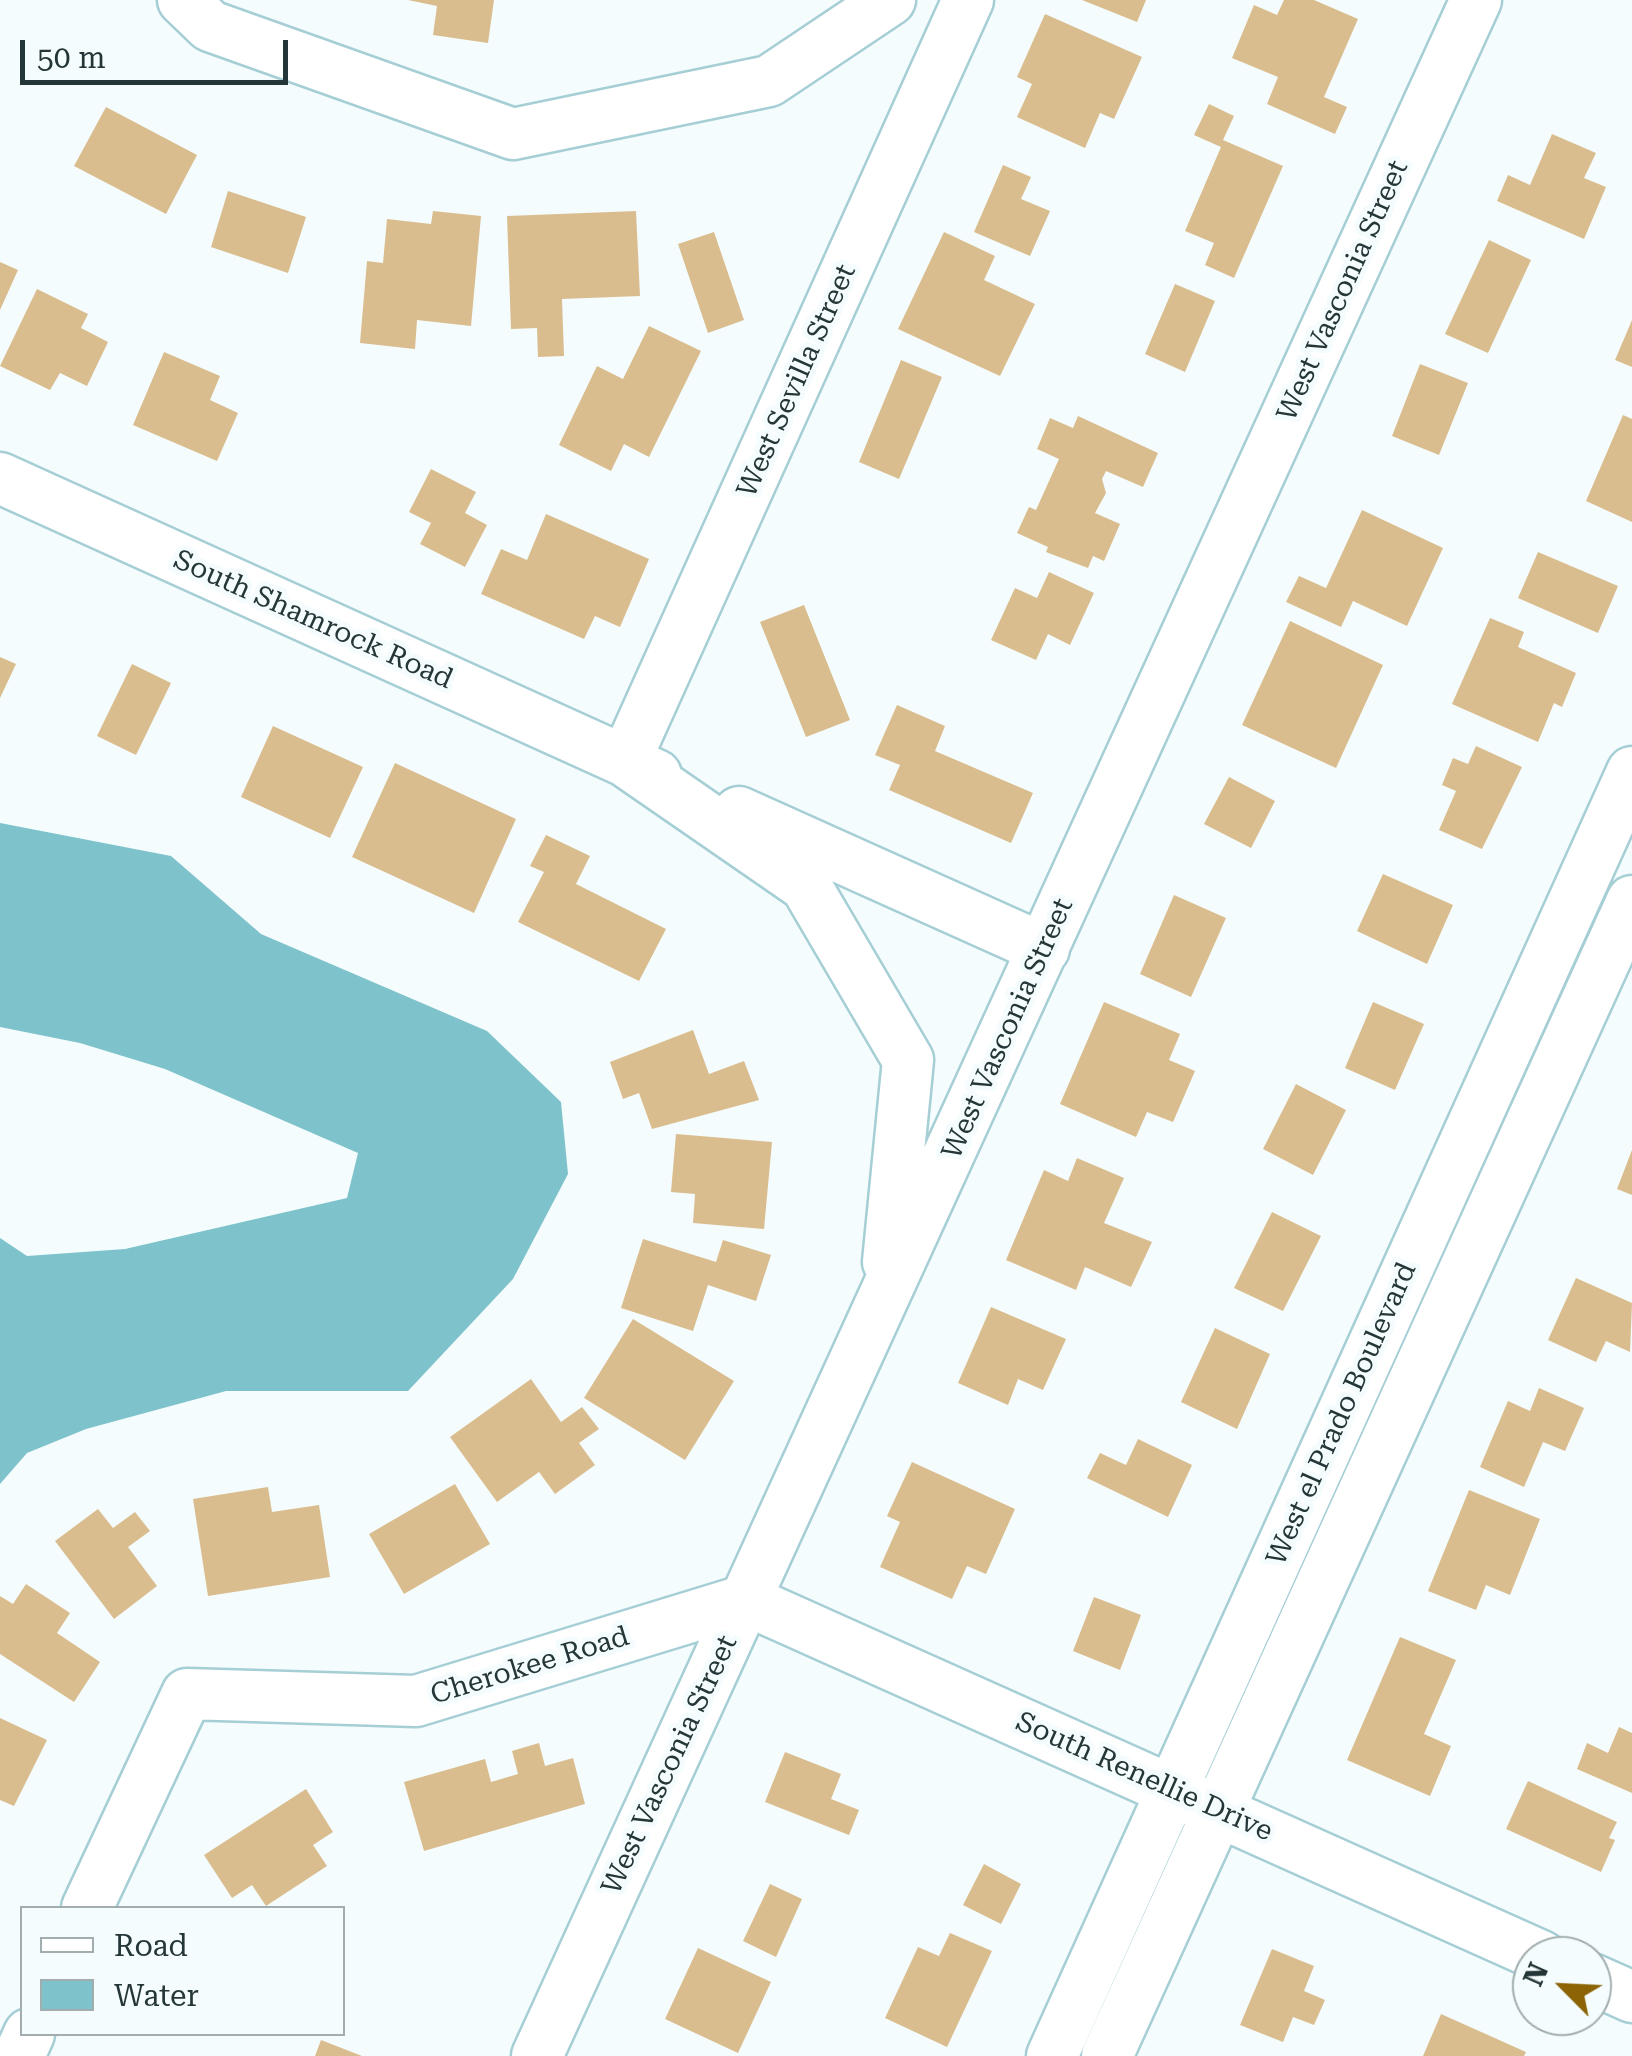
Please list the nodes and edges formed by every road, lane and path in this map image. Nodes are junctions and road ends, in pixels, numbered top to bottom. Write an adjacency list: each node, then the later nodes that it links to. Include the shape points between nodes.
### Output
1 (183, 0): 2 (street, via 210,26 514,134 769,81)
2 (890, 0)
3 (968, 0): 6 (street, West Sevilla Street)
4 (1476, 0): 9 (street, West Vasconia Street)
5 (0, 478): 6 (street, South Shamrock Road)
6 (625, 761): 9 (street, South Shamrock Road); 12 (street, South Shamrock Road, via 806,886 908,1060)
7 (1632, 772): 10 (street, West el Prado Boulevard)
8 (1632, 901): 11 (street, West el Prado Boulevard)
9 (1044, 948): 12 (street, West Vasconia Street)
10 (1465, 1140): 11 (street); 14 (street, West el Prado Boulevard)
11 (1518, 1160): 15 (street, West el Prado Boulevard)
12 (885, 1300): 13 (street, West Vasconia Street)
13 (746, 1600): 14 (street, South Renellie Drive); 16 (street, Cherokee Road, via 416,1702 187,1694); 18 (street, West Vasconia Street)
14 (1175, 1790): 15 (street, South Renellie Drive); 19 (street, West el Prado Boulevard)
15 (1220, 1810): 17 (street, South Renellie Drive); 20 (street, West el Prado Boulevard)
16 (88, 1906)
17 (1512, 1943)
18 (537, 2056)
19 (1052, 2056)
20 (1107, 2056)

